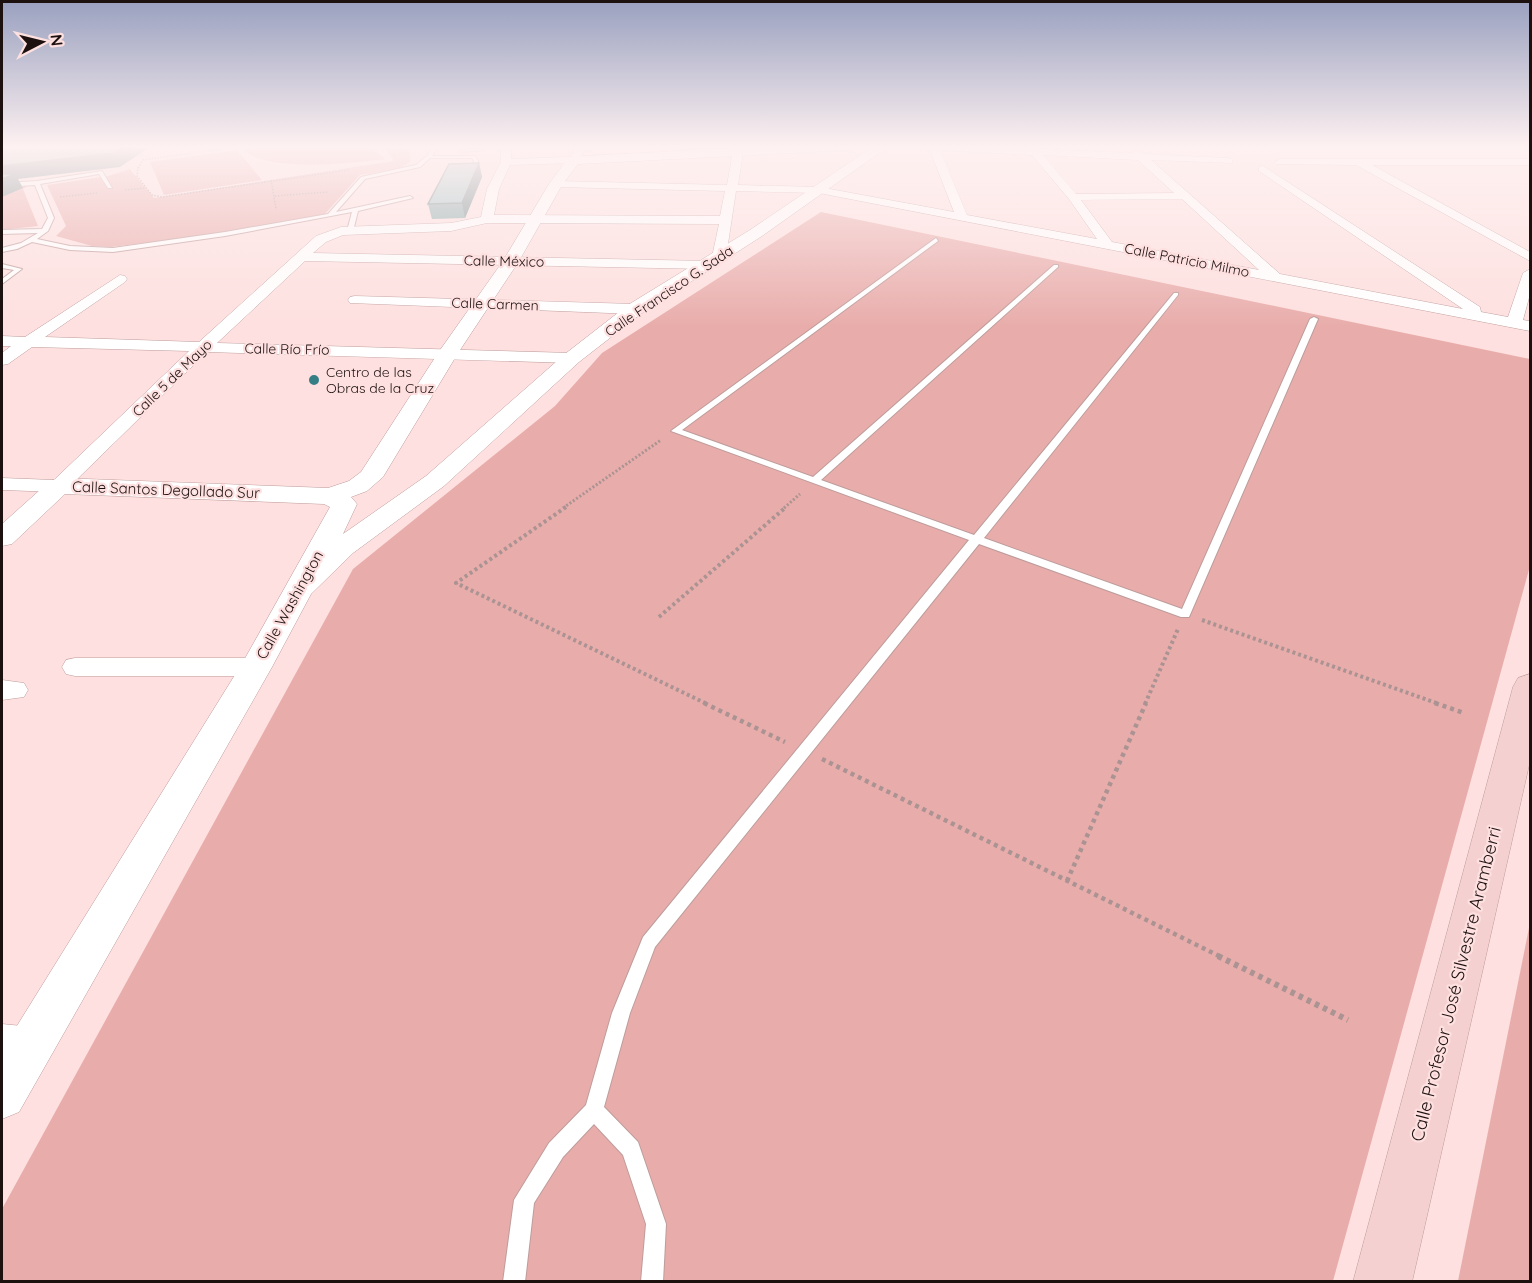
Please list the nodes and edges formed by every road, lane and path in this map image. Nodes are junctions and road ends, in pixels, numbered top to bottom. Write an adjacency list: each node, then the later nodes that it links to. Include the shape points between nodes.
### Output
1 (46, 206): 22 (lane, via 51,218)
2 (276, 206): 21 (path)
3 (338, 206): 16 (lane)
4 (374, 206): 15 (lane)
5 (490, 206): 19 (street)
6 (543, 206): 18 (street)
7 (729, 206): 20 (street)
8 (795, 206): 34 (street, Calle Francisco G. Sada)
9 (903, 206): 17 (street, Calle Patricio Milmo)
10 (958, 206): 17 (street)
11 (1079, 206): 29 (street)
12 (1198, 206): 38 (street)
13 (1320, 206): 46 (street)
14 (1438, 206): 32 (street)
15 (355, 210): 16 (lane); 23 (lane)
16 (330, 215): 21 (lane)
17 (962, 217): 29 (street, Calle Patricio Milmo)
18 (536, 218): 19 (street, Calle 5 de Mayo); 20 (street, Calle 5 de Mayo); 33 (street)
19 (487, 219): 23 (street, Calle 5 de Mayo, via 451,226)
20 (726, 220): 34 (street)
21 (277, 225): 25 (lane, via 113,250 70,248)
22 (44, 231): 24 (lane); 25 (lane)
23 (350, 231): 31 (street, Calle 5 de Mayo, via 321,239)
24 (2, 232)
25 (31, 240): 28 (lane)
26 (936, 240): 56 (lane)
27 (2, 245): 28 (lane)
28 (23, 245): 30 (lane)
29 (1108, 246): 38 (street, Calle Patricio Milmo)
30 (2, 250)
31 (302, 257): 33 (street, Calle México); 52 (street, Calle 5 de Mayo)
32 (1530, 257)
33 (511, 261): 34 (street, Calle México); 44 (street)
34 (713, 261): 45 (street, Calle Francisco G. Sada)
35 (2, 266): 40 (lane, via 19,269)
36 (1056, 266): 58 (lane)
37 (1530, 273): 48 (street)
38 (1275, 277): 46 (street, Calle Patricio Milmo)
39 (120, 279): 51 (street)
40 (2, 282): 41 (lane, via 6,288)
41 (2, 292)
42 (1176, 294): 64 (lane)
43 (355, 300): 44 (street, Calle Carmen)
44 (482, 303): 45 (street, Calle Carmen); 53 (street)
45 (635, 309): 54 (street, Calle Francisco G. Sada)
46 (1486, 317): 48 (street, Calle Patricio Milmo)
47 (1314, 319): 66 (lane)
48 (1514, 323): 49 (street, Calle Patricio Milmo)
49 (1530, 326)
50 (2, 341): 51 (street, Calle Río Frío)
51 (29, 342): 52 (street, Calle Río Frío); 55 (street)
52 (203, 347): 53 (street, Calle Río Frío); 60 (street, Calle 5 de Mayo)
53 (448, 353): 54 (street, Calle Río Frío); 57 (street)
54 (572, 358): 62 (street, Calle Francisco G. Sada)
55 (2, 360)
56 (675, 430): 58 (lane); 72 (path, via 456,583)
57 (370, 477): 61 (street); 62 (street, via 378,492)
58 (814, 481): 64 (lane); 67 (path)
59 (2, 484): 60 (street, Calle Santos Degollado Sur)
60 (59, 486): 61 (street, Calle Santos Degollado Sur); 63 (street, Calle 5 de Mayo)
61 (330, 496): 65 (street, Calle Washington, via 344,504 343,509)
62 (413, 498): 65 (street, Calle Francisco G. Sada, via 343,547)
63 (2, 538)
64 (976, 540): 66 (lane); 72 (lane)
65 (301, 587): 68 (street, Calle Washington)
66 (1185, 614): 71 (path); 73 (path)
67 (659, 617)
68 (256, 667): 69 (street); 75 (street, Calle Washington)
69 (75, 668)
70 (1530, 687): 80 (main road, Calle Profesor José Silvestre Aramberri)
71 (1464, 712)
72 (805, 751): 73 (path); 77 (lane, via 649,942 621,1013)
73 (1067, 881): 74 (path)
74 (1348, 1020)
75 (17, 1045): 76 (street, Calle Washington)
76 (2, 1095)
77 (594, 1110): 78 (lane, via 556,1150 524,1200); 79 (lane, via 631,1149 656,1224)
78 (514, 1281)
79 (652, 1281)
80 (1382, 1281)

